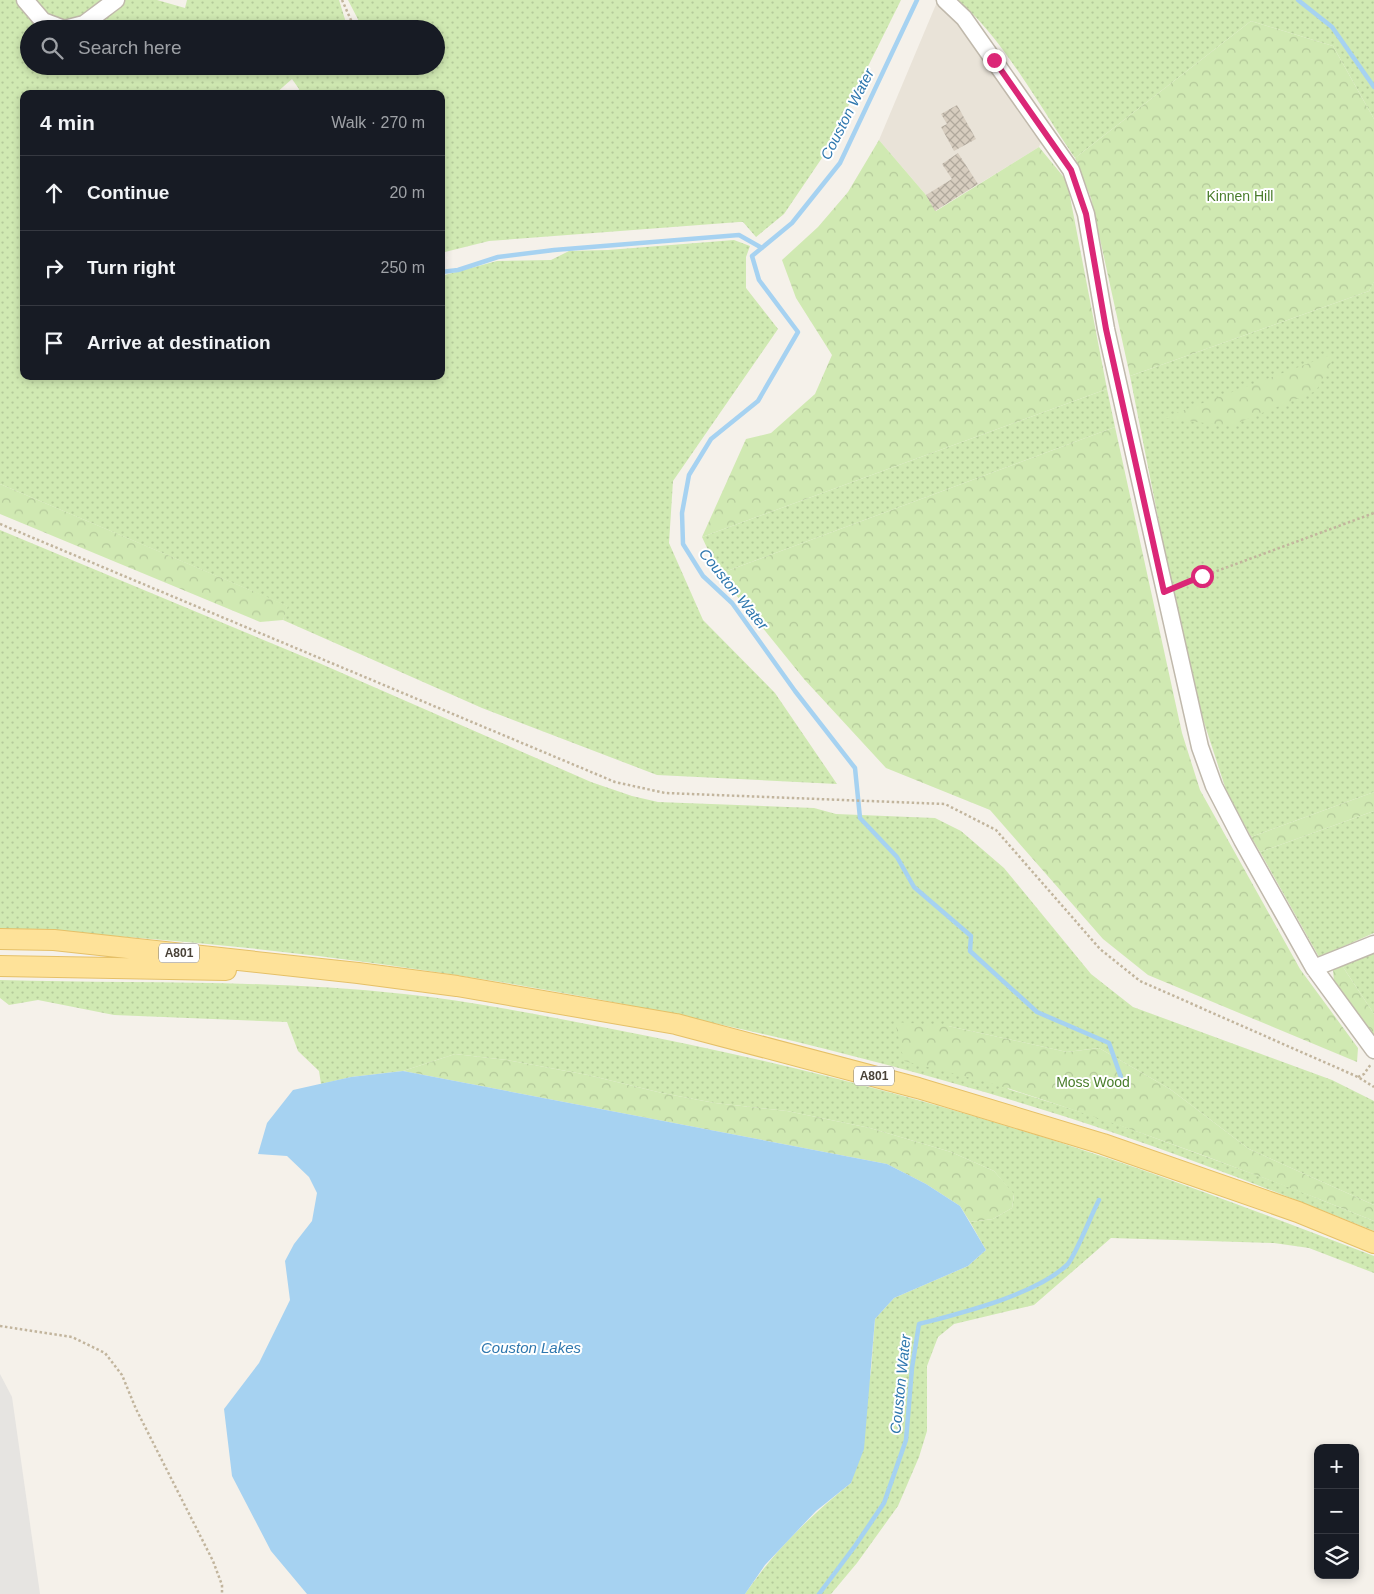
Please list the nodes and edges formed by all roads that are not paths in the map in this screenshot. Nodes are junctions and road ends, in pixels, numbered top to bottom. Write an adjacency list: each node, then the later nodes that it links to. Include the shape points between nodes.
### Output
1 (25, 0): 4 (street)
2 (116, 0): 5 (street)
3 (945, 0): 9 (street, via 964,18 1071,170 1086,214 1106,329 1200,747 1214,786)
4 (41, 20)
5 (89, 20)
6 (0, 939): 10 (main road, A801, via 54,940)
7 (1374, 944): 9 (street)
8 (0, 966): 10 (main road, A801)
9 (1314, 968): 11 (street)
10 (358, 973): 12 (main road, A801, via 457,986 676,1024 909,1085 1103,1144 1298,1212)
11 (1374, 1050)
12 (1374, 1243)

